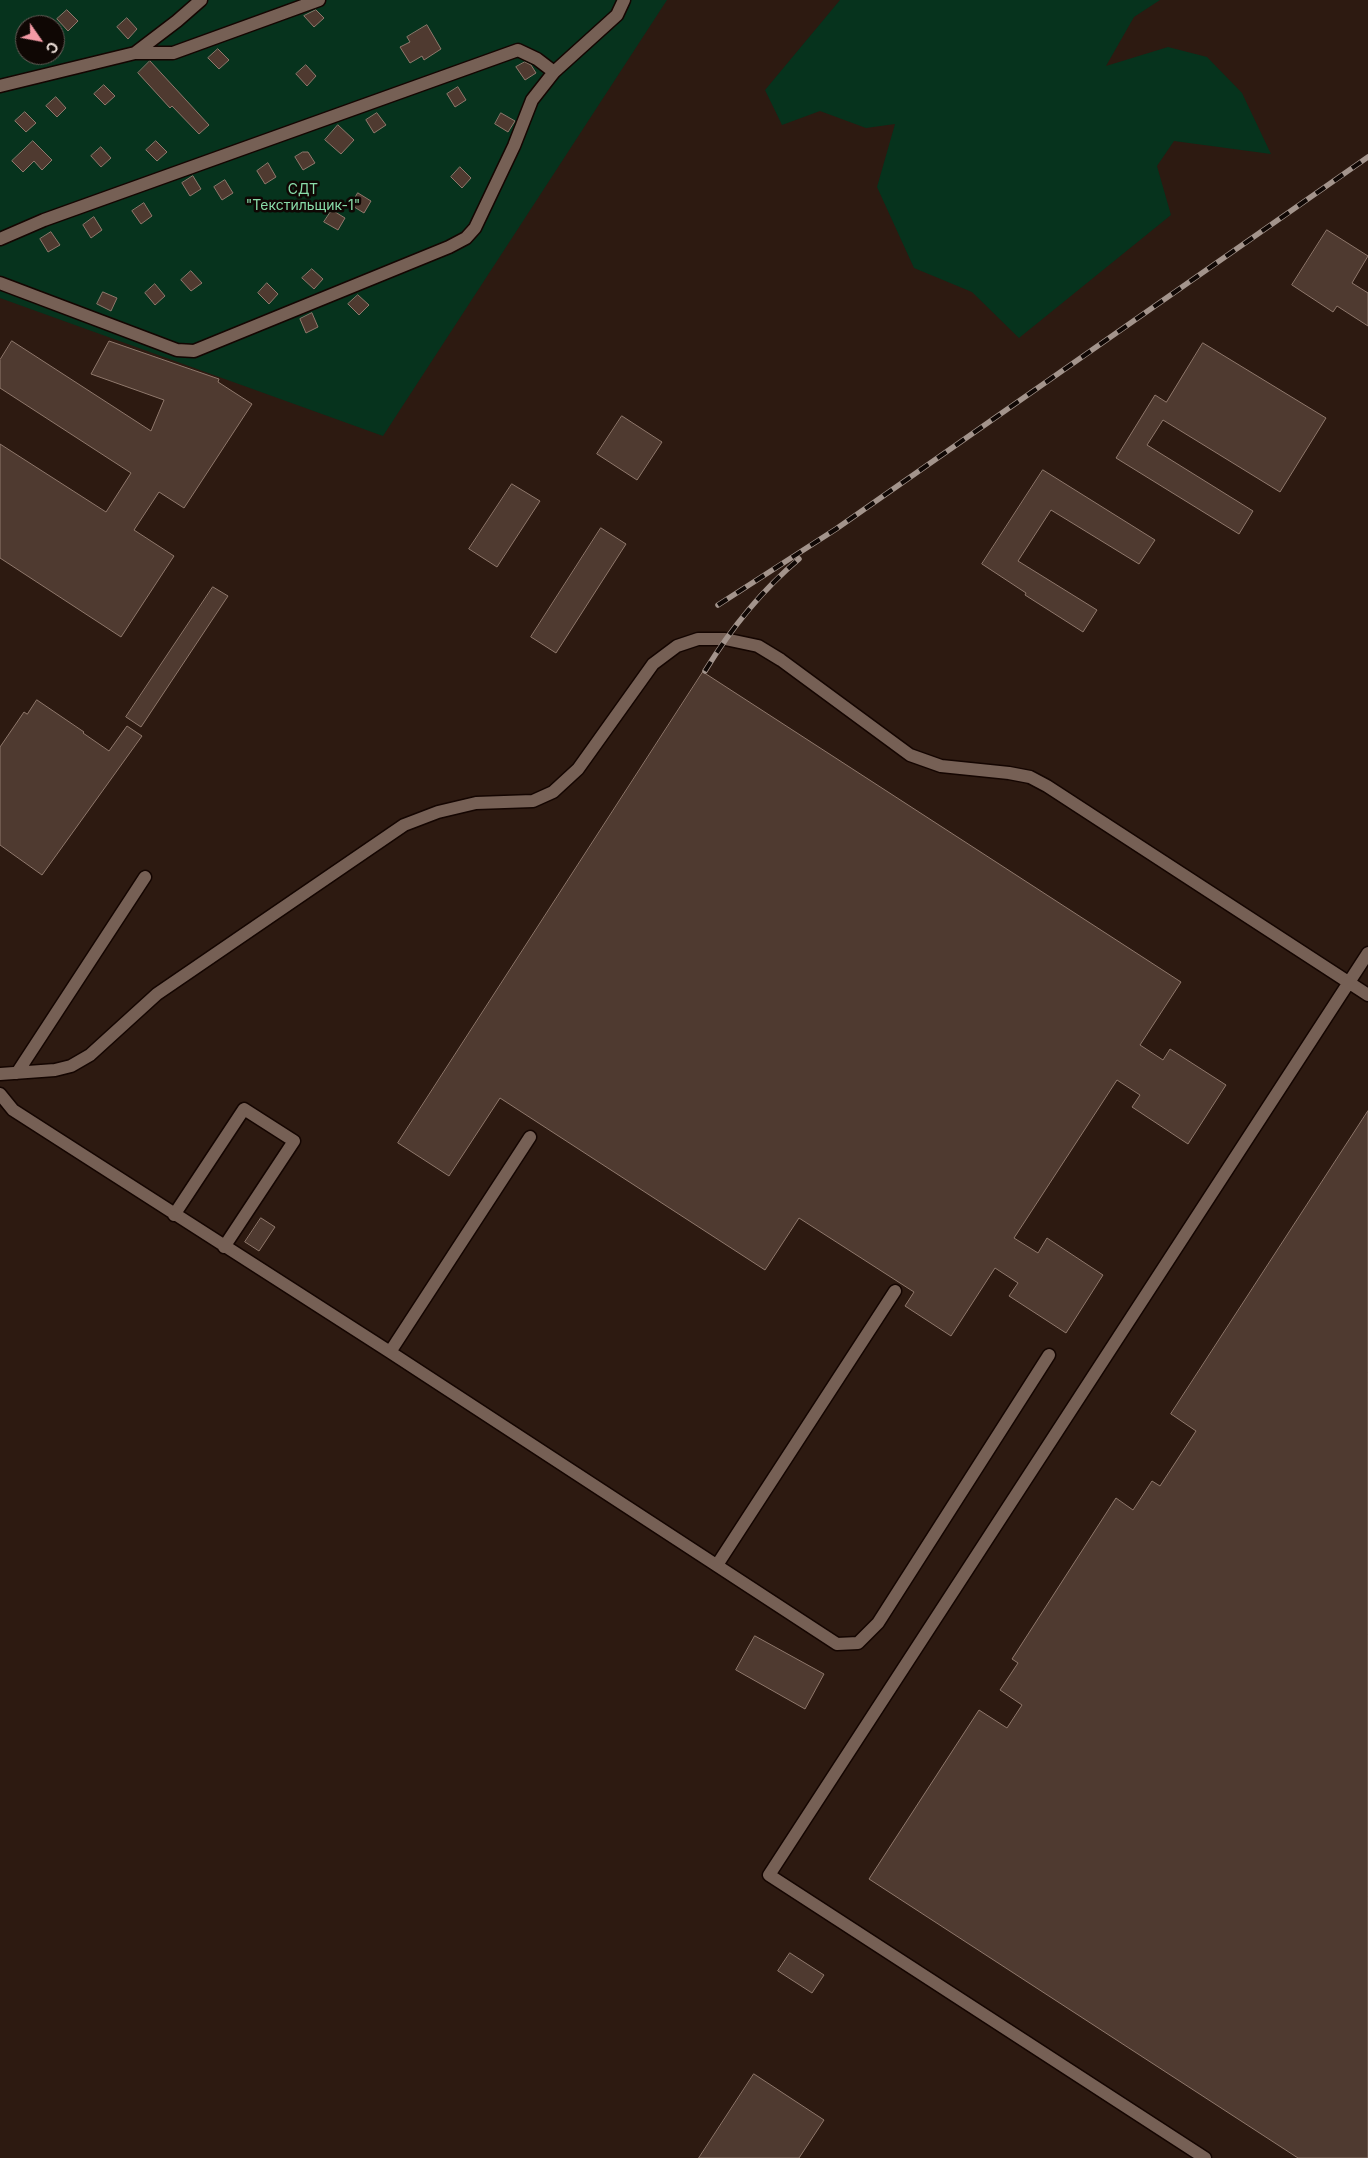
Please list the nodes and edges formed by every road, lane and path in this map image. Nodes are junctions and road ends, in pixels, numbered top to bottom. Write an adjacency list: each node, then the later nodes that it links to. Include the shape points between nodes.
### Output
1 (201, 0): 4 (lane)
2 (319, 0): 4 (lane, via 173,53)
3 (624, 0): 5 (lane, via 617,15)
4 (135, 53): 6 (lane)
5 (554, 72): 7 (lane, via 518,50 44,220); 8 (lane, via 532,100 482,215 466,238 194,351 177,350)
6 (0, 86)
7 (0, 239)
8 (0, 283)
9 (145, 877): 13 (lane)
10 (1368, 953): 11 (lane)
11 (1349, 982): 12 (lane); 13 (lane, via 1030,777 941,766 910,755 758,646 698,639 677,646 653,664 578,769 553,792 533,801 476,803 404,825 157,994 90,1055 71,1066 55,1070); 23 (lane, via 769,1875)
12 (1368, 995)
13 (17, 1073): 14 (lane)
14 (0, 1074)
15 (0, 1094): 17 (lane, via 13,1110)
16 (530, 1137): 20 (lane)
17 (174, 1215): 18 (lane); 18 (lane, via 244,1109 294,1141)
18 (224, 1247): 20 (lane)
19 (895, 1291): 22 (lane)
20 (390, 1352): 22 (lane)
21 (1049, 1355): 22 (lane, via 878,1623 858,1643 837,1644)
22 (717, 1565)
23 (1205, 2158)

